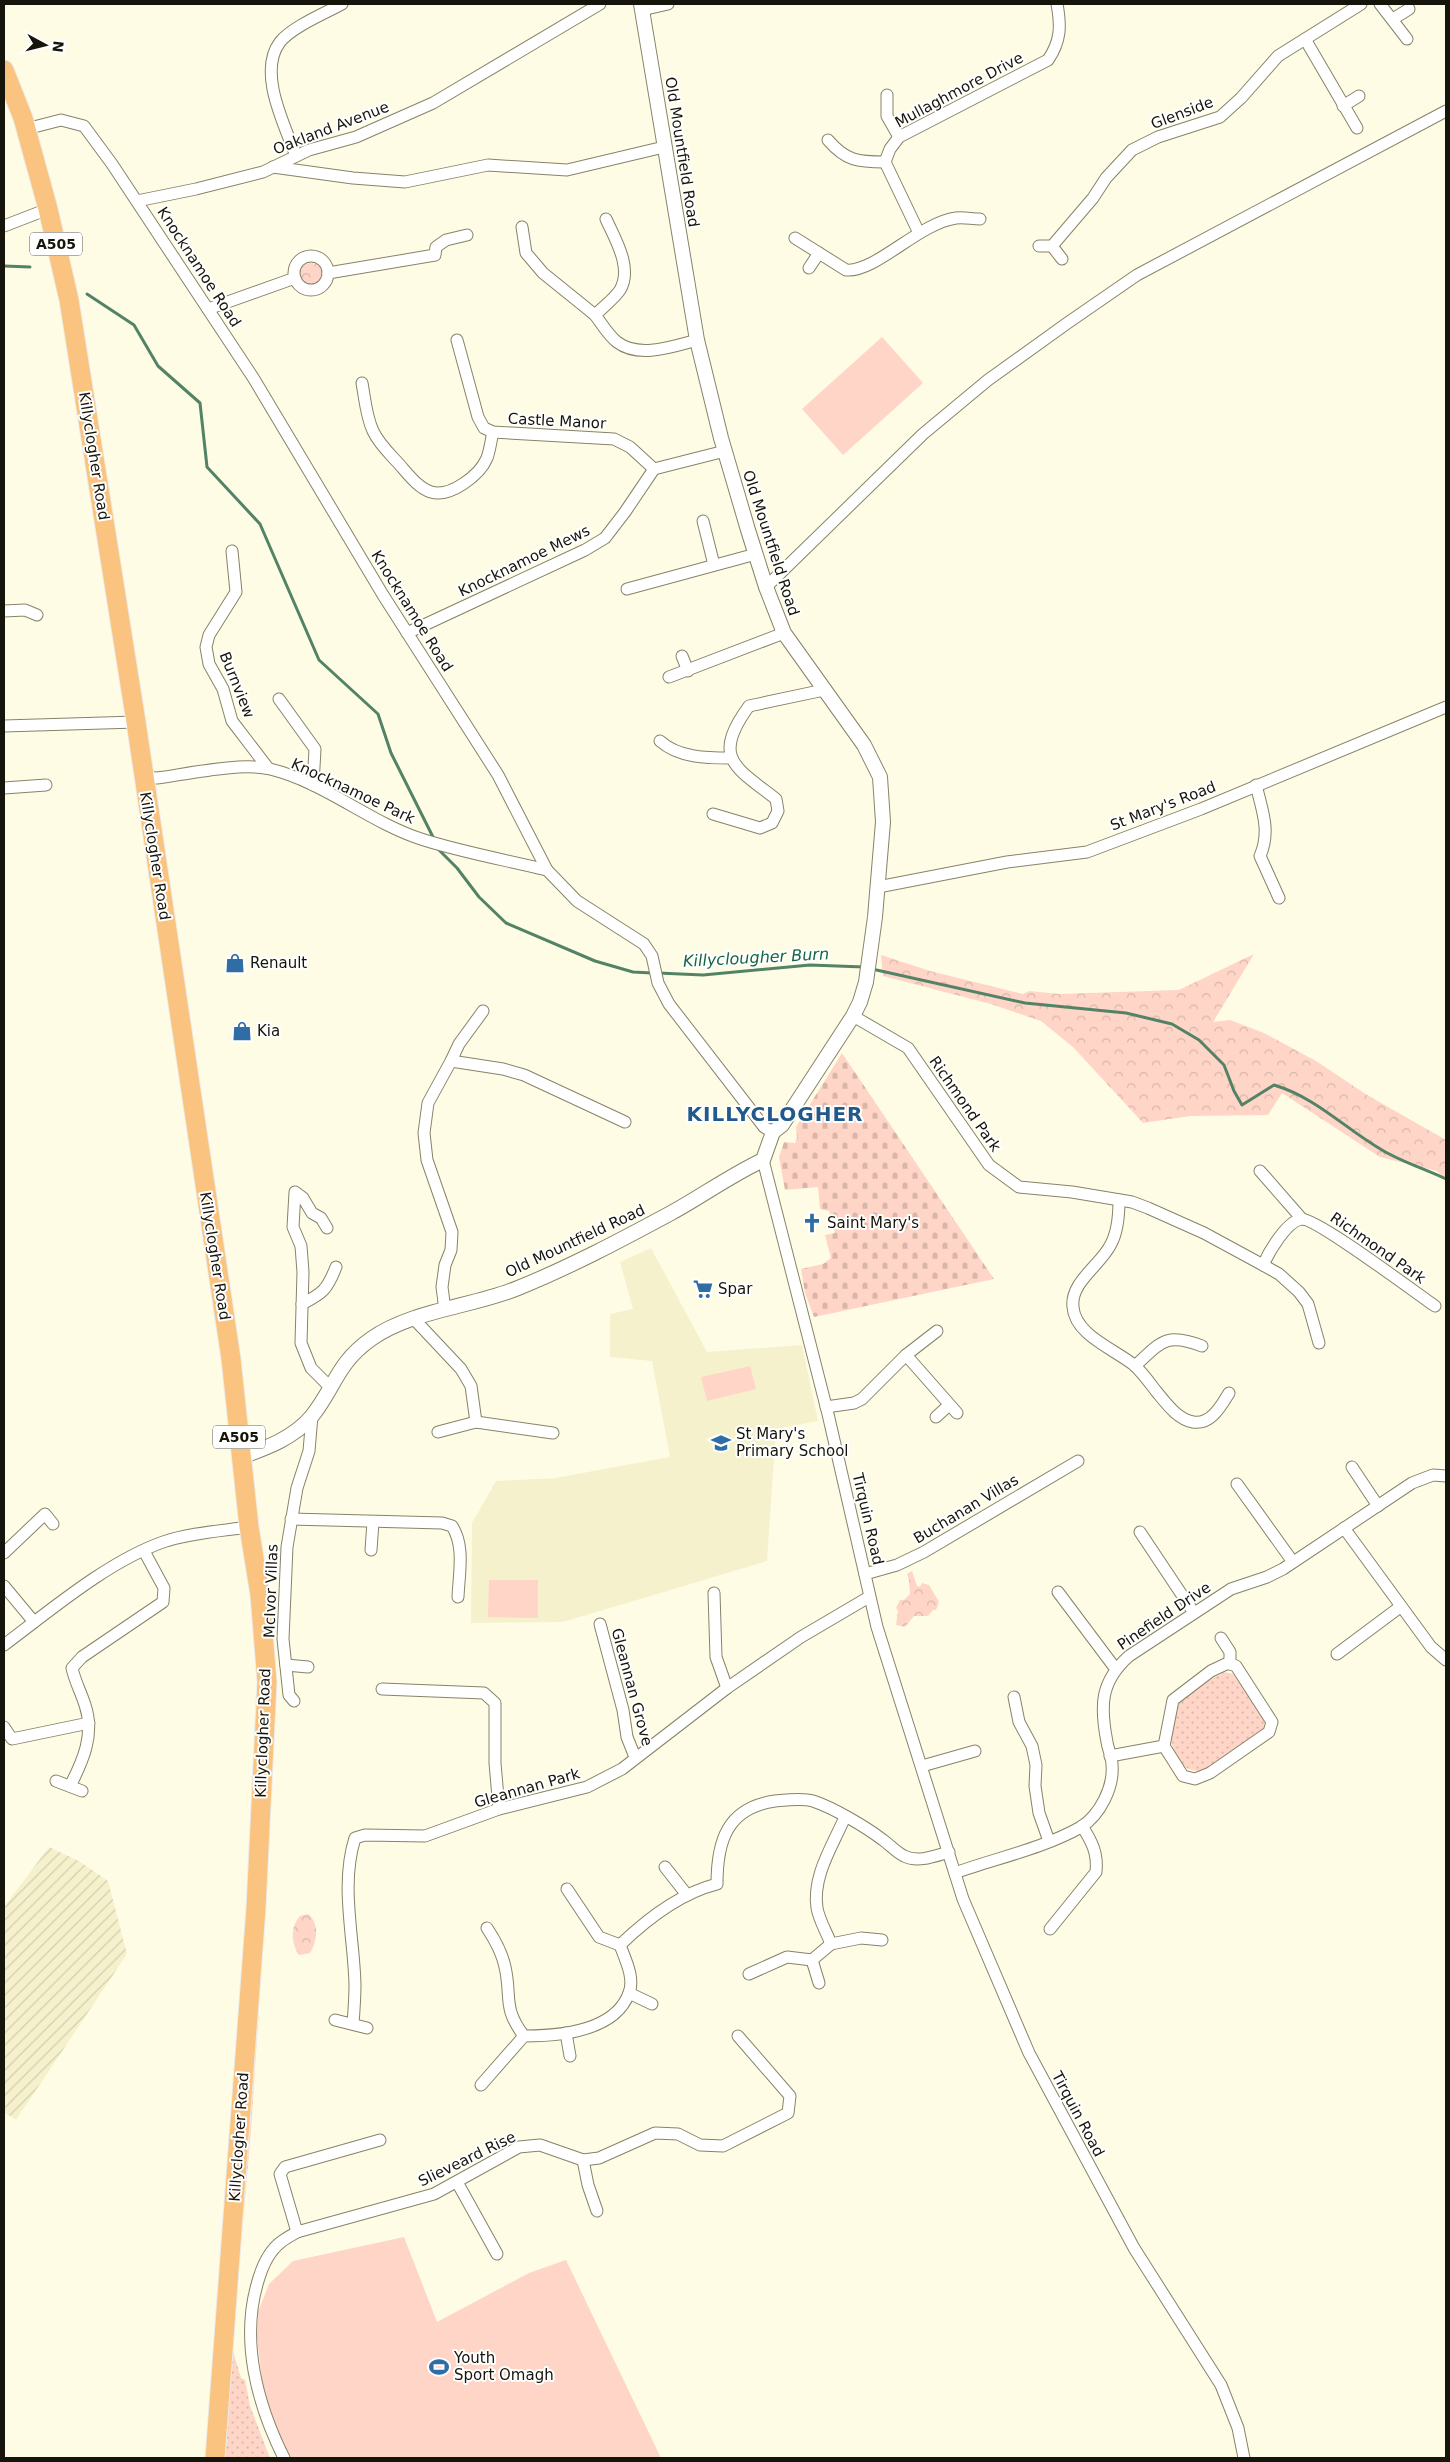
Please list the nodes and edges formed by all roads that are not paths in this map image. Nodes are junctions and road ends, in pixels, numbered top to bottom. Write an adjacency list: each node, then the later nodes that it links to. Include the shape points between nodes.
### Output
1 (342, 4): 22 (street, via 287,36 280,42 273,60 272,87)
2 (600, 4): 22 (street, Oakland Avenue, via 433,103 356,137)
3 (668, 4): 7 (street)
4 (1057, 4): 19 (street, Mullaghmore Drive, via 1060,20 1057,47 1048,60)
5 (1361, 4): 10 (street, Glenside)
6 (1380, 4): 9 (street)
7 (641, 7): 21 (street, Old Mountfield Road)
8 (1409, 9): 9 (street)
9 (1393, 19): 11 (street)
10 (1305, 39): 15 (street); 35 (street, Glenside, via 1278,56 1241,98 1220,116 1158,137 1132,150)
11 (1407, 39)
12 (4, 70): 18 (highway, Killyclogher Road / A505)
13 (887, 95): 19 (street, via 887,116)
14 (1359, 96): 15 (street)
15 (1343, 106): 17 (street)
16 (1446, 110): 53 (street, via 1137,275 1066,324 988,380 923,434)
17 (1357, 128)
18 (26, 129): 25 (street, Knocknamoe Road, via 61,120 84,126); 26 (highway, Killyclogher Road / A505)
19 (899, 137): 23 (street, Mullaghmore Drive)
20 (828, 140): 23 (street, via 847,158)
21 (664, 147): 24 (street, via 568,170 488,164 405,182); 44 (street, Old Mountfield Road)
22 (296, 156): 24 (street, Oakland Avenue)
23 (885, 162): 31 (street)
24 (273, 167): 25 (street, Oakland Avenue, via 196,189)
25 (138, 200): 41 (street, Knocknamoe Road)
26 (48, 209): 29 (street); 65 (highway, Killyclogher Road / A505, via 69,300)
27 (606, 219): 42 (street, via 622,256 624,280 620,290)
28 (980, 219): 31 (street, via 956,218)
29 (4, 226)
30 (522, 227): 42 (street, via 526,253 543,273)
31 (919, 233): 36 (street, via 856,271 846,270)
32 (467, 235): 39 (street, via 446,240 436,247 435,255)
33 (795, 238): 36 (street)
34 (1039, 246): 35 (street)
35 (1052, 246): 37 (street)
36 (819, 253): 38 (street)
37 (1062, 259)
38 (809, 268)
39 (328, 273): 40 (street, via 323,286 317,289 304,288); 40 (street, via 321,259 305,257 294,270)
40 (295, 278): 41 (street)
41 (208, 309): 57 (street, Knocknamoe Road, via 254,379)
42 (595, 315): 44 (street, via 617,342 628,348 657,349)
43 (457, 340): 46 (street, Castle Manor, via 478,417 484,428)
44 (697, 340): 47 (street, Old Mountfield Road)
45 (362, 382): 46 (street, Castle Manor, via 374,434 411,477 432,492 454,488 474,475 486,459)
46 (493, 432): 48 (street, Castle Manor, via 614,439 630,447)
47 (725, 451): 48 (street); 51 (street, Old Mountfield Road)
48 (654, 469): 57 (street, Knocknamoe Mews, via 605,538)
49 (703, 521): 52 (street)
50 (232, 551): 69 (street, Burnview, via 236,592 209,635 206,647 209,664 223,689 232,721)
51 (756, 554): 52 (street); 53 (street, Old Mountfield Road)
52 (714, 565): 54 (street)
53 (766, 587): 58 (street, Old Mountfield Road)
54 (627, 589)
55 (4, 611): 56 (street, via 25,610)
56 (37, 615)
57 (407, 633): 76 (street, Knocknamoe Road, via 498,776)
58 (784, 633): 60 (street); 62 (street, Old Mountfield Road)
59 (682, 656): 60 (street)
60 (688, 671): 61 (street)
61 (669, 678)
62 (824, 690): 68 (street, via 748,706 733,734); 77 (street, Old Mountfield Road, via 864,745 880,777 883,822)
63 (279, 699): 72 (street, via 314,749)
64 (1446, 707): 73 (street, St Mary's Road)
65 (136, 722): 66 (street); 70 (highway, Killyclogher Road / A505)
66 (4, 726)
67 (660, 741): 68 (street, via 690,756)
68 (731, 758): 75 (street, via 734,765 776,799 778,811 772,823 760,828)
69 (268, 768): 70 (street, Knocknamoe Park); 72 (street, Knocknamoe Park)
70 (143, 777): 108 (highway, Killyclogher Road / A505, via 230,1359)
71 (46, 785): 74 (street)
72 (312, 785): 76 (street, Knocknamoe Park, via 427,841)
73 (1256, 785): 77 (street, St Mary's Road, via 1087,852 1007,862); 78 (street, via 1267,830 1260,856)
74 (4, 788)
75 (713, 814)
76 (547, 870): 83 (street, Knocknamoe Road, via 578,901 644,944 652,956 658,983 669,1004 764,1128)
77 (878, 887): 80 (street, Old Mountfield Road, via 868,976)
78 (1279, 898)
79 (483, 1011): 81 (street)
80 (853, 1016): 83 (street, Old Mountfield Road, via 782,1126); 86 (street, Richmond Park, via 908,1048 989,1165 1007,1180 1019,1187)
81 (451, 1061): 82 (street, via 524,1075); 93 (street, via 428,1103 424,1133 428,1160 452,1232 442,1287)
82 (625, 1122)
83 (773, 1132): 84 (street)
84 (763, 1160): 93 (street, Old Mountfield Road, via 617,1241 516,1289); 102 (street, Tirquin Road)
85 (1260, 1171): 87 (street, Richmond Park)
86 (1119, 1200): 89 (street, Richmond Park, via 1148,1208 1188,1226); 99 (street, via 1116,1234 1072,1300 1075,1320 1083,1329)
87 (1302, 1219): 89 (street, via 1284,1231); 92 (street, Richmond Park, via 1318,1224)
88 (327, 1228): 91 (street, via 295,1192 292,1227 301,1246)
89 (1263, 1265): 96 (street, Richmond Park, via 1279,1274 1308,1304)
90 (336, 1267): 91 (street, via 322,1294)
91 (302, 1304): 100 (street, via 301,1343 311,1368)
92 (1435, 1306)
93 (445, 1310): 94 (street, Old Mountfield Road)
94 (414, 1319): 100 (street, Old Mountfield Road, via 372,1338 348,1359); 105 (street, via 461,1369 471,1386)
95 (937, 1331): 98 (street)
96 (1319, 1343)
97 (1202, 1346): 99 (street, via 1172,1339 1158,1346)
98 (906, 1355): 102 (street, via 862,1398 854,1403); 104 (street, via 953,1409)
99 (1135, 1366): 101 (street, via 1183,1419 1205,1421 1218,1410)
100 (329, 1386): 103 (street, Old Mountfield Road)
101 (1229, 1393)
102 (826, 1408): 124 (street, Tirquin Road)
103 (312, 1416): 108 (street, via 274,1445); 114 (street, McIvor Villas, via 308,1451)
104 (936, 1417)
105 (476, 1422): 106 (street); 107 (street)
106 (438, 1432)
107 (553, 1433)
108 (241, 1457): 117 (highway, Killyclogher Road / A505)
109 (1078, 1461): 124 (street, Buchanan Villas, via 924,1552 897,1566)
110 (1352, 1467): 113 (street)
111 (1446, 1476): 113 (street, Pinefield Drive, via 1433,1475 1412,1483)
112 (1237, 1484): 123 (street)
113 (1378, 1506): 118 (street, Pinefield Drive)
114 (291, 1519): 115 (street); 139 (street, McIvor Villas, via 287,1547)
115 (373, 1522): 120 (street); 128 (street, via 452,1526 460,1549)
116 (52, 1524): 122 (street, via 45,1514)
117 (249, 1527): 121 (street, via 164,1542); 189 (highway, Killyclogher Road / A505, via 260,1595 267,1682 256,1908)
118 (1344, 1528): 123 (street, Pinefield Drive); 130 (street)
119 (1140, 1532): 131 (street)
120 (371, 1550)
121 (144, 1551): 132 (street, via 85,1584); 146 (street, via 164,1588 164,1602 82,1657 72,1668)
122 (4, 1553)
123 (1293, 1562): 131 (street, Pinefield Drive, via 1267,1578 1231,1589)
124 (865, 1574): 129 (street, Tirquin Road)
125 (4, 1586): 132 (street)
126 (1058, 1592): 141 (street)
127 (714, 1593): 142 (street, via 716,1657)
128 (458, 1597)
129 (869, 1597): 142 (street, Gleannan Park, via 801,1637); 152 (street, Tirquin Road)
130 (1400, 1607): 136 (street); 137 (street, via 1431,1648)
131 (1194, 1613): 141 (street, Pinefield Drive)
132 (34, 1622): 135 (street)
133 (600, 1624): 151 (street, Gleannan Grove, via 623,1710 627,1738)
134 (1221, 1638): 138 (street, via 1230,1652)
135 (4, 1645)
136 (1337, 1654)
137 (1446, 1660)
138 (1230, 1664): 148 (street, via 1211,1671 1173,1700); 148 (street, via 1236,1666 1266,1710 1272,1722 1269,1732 1210,1773 1195,1779 1183,1776)
139 (286, 1665): 140 (street); 145 (street, McIvor Villas, via 289,1695)
140 (308, 1667)
141 (1115, 1668): 150 (street, Pinefield Drive, via 1103,1696 1102,1715)
142 (727, 1688): 151 (street, Gleannan Park)
143 (382, 1690): 156 (street, via 484,1693 495,1703)
144 (1014, 1697): 159 (street, via 1019,1722 1032,1746 1039,1813)
145 (294, 1701)
146 (89, 1722): 147 (street, via 12,1738); 154 (street, via 84,1759)
147 (4, 1727)
148 (1164, 1746): 150 (street)
149 (975, 1752): 152 (street)
150 (1110, 1756): 158 (street, Pinefield Drive, via 1109,1787 1099,1809)
151 (635, 1757): 156 (street, Gleannan Park, via 587,1787)
152 (922, 1766): 160 (street, Tirquin Road)
153 (56, 1781): 154 (street)
154 (70, 1786): 155 (street)
155 (82, 1791)
156 (499, 1809): 176 (street, Gleannan Park, via 425,1836 365,1835 355,1838 349,1866 348,1899 355,1986)
157 (845, 1817): 160 (street, via 882,1838 905,1857 920,1859); 164 (street, via 813,1801 780,1801 750,1808 726,1831 720,1845 717,1884); 168 (street, via 822,1867 817,1888 817,1909)
158 (1082, 1826): 159 (street, Pinefield Drive); 166 (street, via 1094,1846 1098,1860 1096,1872)
159 (1049, 1841): 162 (street, Pinefield Drive)
160 (949, 1852): 162 (street, Tirquin Road)
161 (665, 1867): 164 (street)
162 (955, 1874): 191 (street, Tirquin Road, via 971,1920 1028,2053 1134,2248 1219,2381 1232,2409)
163 (567, 1889): 169 (street, via 599,1937)
164 (687, 1895): 169 (street, via 636,1929)
165 (487, 1928): 179 (street, via 497,1943 505,1968 510,2012)
166 (1050, 1929)
167 (882, 1940): 168 (street, via 861,1938)
168 (831, 1944): 170 (street)
169 (620, 1945): 173 (street, via 629,1970)
170 (812, 1960): 171 (street, via 787,1957); 172 (street)
171 (748, 1974)
172 (819, 1983)
173 (629, 1993): 174 (street); 178 (street, via 617,2010 593,2028)
174 (652, 2004)
175 (335, 2020): 176 (street)
176 (353, 2024): 177 (street)
177 (367, 2028)
178 (566, 2032): 179 (street); 181 (street)
179 (524, 2036): 182 (street)
180 (738, 2036): 184 (street, via 790,2096 788,2113 723,2146 700,2145 678,2134 655,2133 599,2158)
181 (570, 2056)
182 (481, 2085)
183 (380, 2140): 187 (street, via 285,2167 280,2174)
184 (583, 2160): 185 (street, Slieveard Rise, via 540,2145 519,2147); 186 (street)
185 (457, 2182): 187 (street, Slieveard Rise, via 434,2194); 188 (street)
186 (597, 2211)
187 (297, 2232): 190 (street, Slieveard Rise, via 280,2242 262,2269 251,2323 250,2348 255,2378 264,2413)
188 (497, 2254)
189 (215, 2458)
190 (284, 2458)
191 (1244, 2458)

